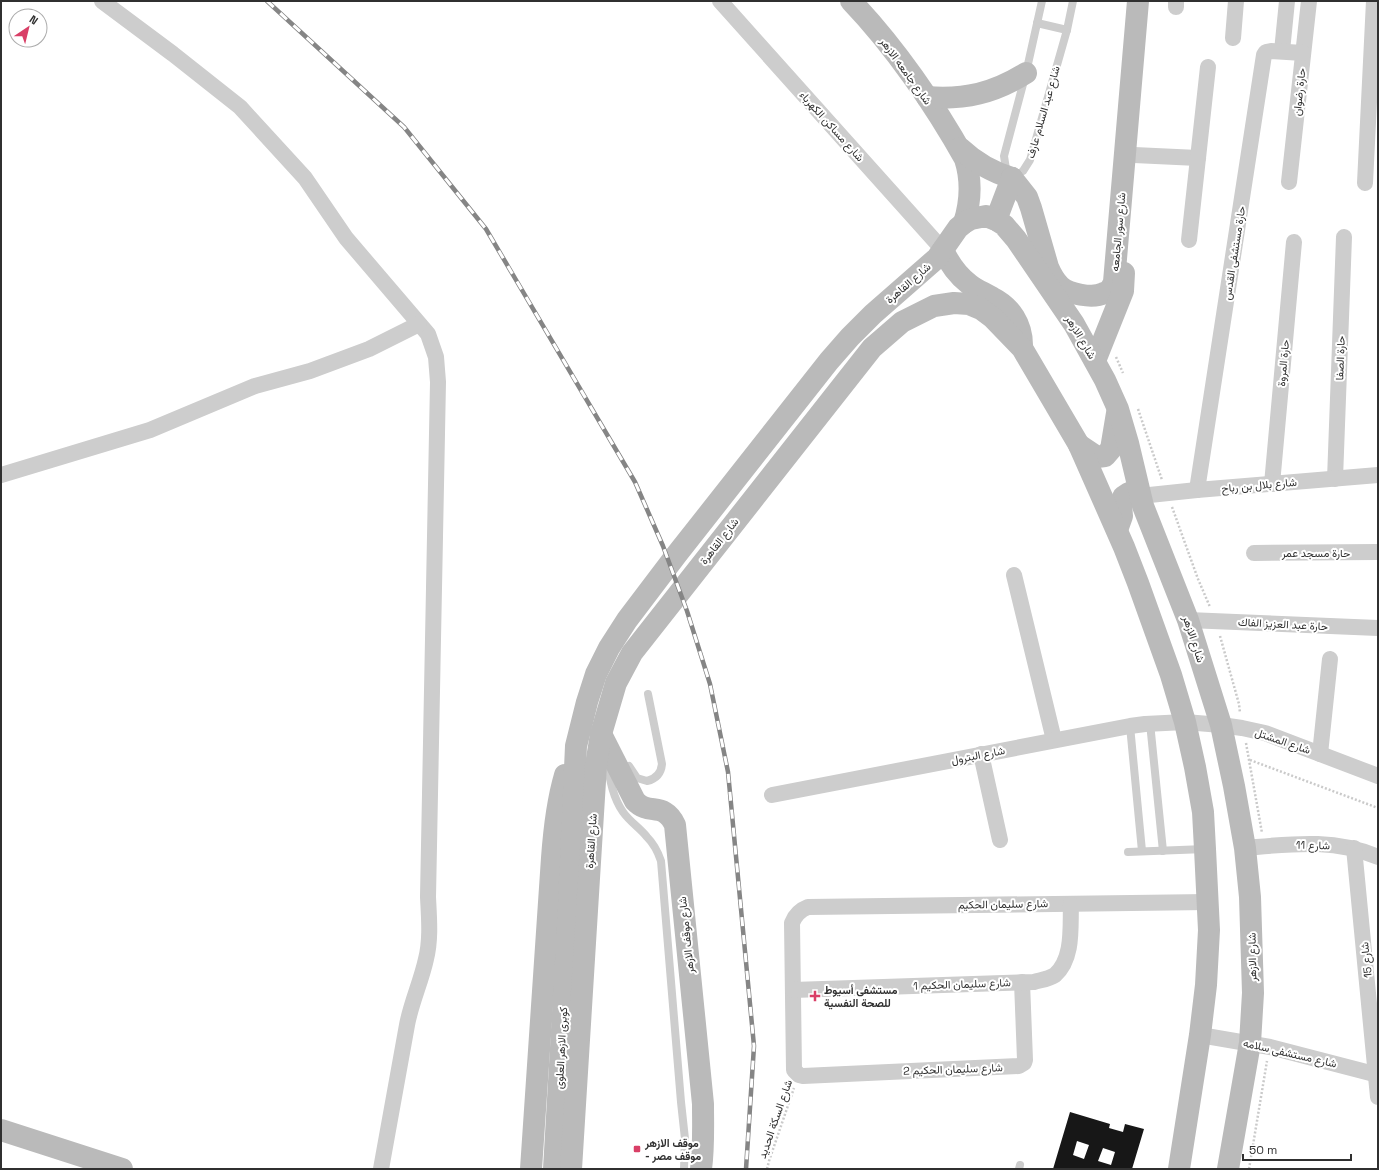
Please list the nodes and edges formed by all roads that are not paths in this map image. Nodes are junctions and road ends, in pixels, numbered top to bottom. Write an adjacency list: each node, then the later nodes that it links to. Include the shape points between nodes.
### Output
1 (102, 1): 32 (street, via 206,80 256,124 305,178 346,238)
2 (720, 1): 31 (street, شارع مساكن الكهرباء)
3 (851, 1): 19 (main road, شارع جامعه الازهر, via 887,43)
4 (1042, 1): 12 (lane)
5 (1073, 1): 13 (lane, شارع عبد السلام عارف)
6 (1138, 1): 23 (main road, شارع سور الجامعه, via 1114,282 1110,290 1099,295 1073,294 1060,286 1048,267 1027,197)
7 (1146, 1): 21 (main road, شارع سور الجامعه)
8 (1236, 1): 14 (street)
9 (1287, 1): 15 (street)
10 (1309, 1): 16 (street, حارة رضوان)
11 (1374, 1): 25 (street)
12 (1037, 23): 13 (lane); 18 (lane)
13 (1066, 30): 23 (lane, شارع عبد السلام عارف, via 1030,160 1023,171)
14 (1233, 38)
15 (1282, 51): 16 (street, حارة مستشفى القدس); 41 (street, حارة مستشفى القدس, via 1269,51 1264,55)
16 (1303, 53): 24 (street, حارة رضوان)
17 (1208, 67): 22 (street)
18 (1026, 73): 19 (main road, via 984,93 955,98); 23 (lane, via 1004,156 1006,169)
19 (927, 97): 20 (main road, شارع جامعه الازهر)
20 (957, 144): 23 (main road, شارع جامعه الازهر, via 986,168); 27 (main road, شارع جامعه الازهر, via 969,170 969,204)
21 (1134, 155): 22 (street); 34 (main road, شارع سور الجامعه, via 1123,292)
22 (1198, 158): 29 (street)
23 (1012, 178): 26 (main road)
24 (1289, 182)
25 (1365, 183)
26 (996, 220): 27 (main road, via 978,216); 34 (main road, شارع الازهر, via 1016,239 1074,324)
27 (964, 223): 31 (main road)
28 (1344, 237): 39 (street, حارة الصفا)
29 (1190, 240)
30 (1294, 242): 40 (street, حارة المروة)
31 (943, 250): 33 (main road, via 952,266 968,284 1001,303 1013,314 1020,330); 57 (main road, شارع القاهرة, via 850,337 627,620 596,674)
32 (419, 324): 37 (street, via 369,349 310,371 255,386 150,430); 86 (street, via 428,334 436,357 438,382 429,941 418,990 410,1010)
33 (1022, 348): 36 (main road); 55 (main road, شارع القاهرة, via 993,318 968,304 934,306 888,332 854,370 632,653 616,683)
34 (1095, 361): 35 (main road, شارع الازهر)
35 (1118, 409): 36 (main road, via 1111,449 1105,456 1097,457); 42 (main road, شارع الازهر, via 1133,460)
36 (1079, 445): 43 (main road)
37 (1, 475)
38 (1378, 475): 39 (street, شارع بلال بن رباح)
39 (1335, 479): 40 (street, شارع بلال بن رباح)
40 (1272, 484): 41 (street, شارع بلال بن رباح)
41 (1197, 490): 42 (street, شارع بلال بن رباح)
42 (1140, 496): 43 (main road, via 1129,493 1123,497 1122,516); 47 (main road, شارع الازهر)
43 (1117, 530): 51 (main road, via 1155,629)
44 (1378, 552): 45 (street, حارة مسجد عمر)
45 (1254, 553)
46 (1014, 574): 56 (street)
47 (1188, 620): 48 (street, حارة عبد العزيز الفاك); 53 (main road, شارع الازهر)
48 (1378, 628)
49 (1330, 659): 59 (street)
50 (648, 694): 55 (lane, via 662,764 657,777 647,781 637,778)
51 (1185, 722): 52 (street, شارع البترول); 53 (street, شارع المشتل); 65 (main road, via 1201,805)
52 (1150, 723): 54 (street, شارع البترول); 67 (lane)
53 (1221, 725): 59 (street, شارع المشتل, via 1265,733); 63 (main road, شارع الازهر)
54 (1130, 726): 56 (street, شارع البترول); 66 (lane)
55 (601, 734): 72 (main road, شارع القاهرة); 73 (lane, via 611,788 616,800 630,821 648,837 661,861); 73 (main road, شارع موقف الازهر, via 638,805 662,811 672,819)
56 (1054, 740): 58 (street, شارع البترول)
57 (576, 746): 72 (main road, شارع القاهرة); 87 (main road, شارع القاهرة, via 566,768 555,823)
58 (981, 754): 61 (street, شارع البترول); 62 (street)
59 (1320, 754): 60 (street, شارع المشتل)
60 (1378, 776)
61 (772, 794)
62 (1000, 840)
63 (1245, 848): 64 (street, شارع 11, via 1300,844); 78 (main road, شارع الازهر, via 1252,945)
64 (1354, 848): 69 (street, شارع 11); 74 (street, شارع 15)
65 (1205, 849): 67 (lane); 70 (main road)
66 (1142, 851): 67 (lane); 68 (lane)
67 (1163, 851)
68 (1128, 852)
69 (1378, 857)
70 (1208, 902): 71 (street, شارع سليمان الحكيم); 77 (main road, via 1208,962)
71 (1071, 904): 75 (street, شارع سليمان الحكيم 1, via 1069,947 1064,962 1048,979); 76 (street, شارع سليمان الحكيم, via 808,907 798,912 792,923)
72 (577, 929): 88 (main road, كوبرى الازهر العلوى); 89 (main road, كوبرى الازهر العلوى)
73 (678, 957): 82 (main road, شارع موقف الازهر, via 703,1104)
74 (1372, 967): 79 (street, شارع 15)
75 (1022, 982): 76 (street, شارع سليمان الحكيم 1); 76 (street, شارع سليمان الحكيم 2, via 1025,1060 1019,1066 799,1075 794,1070)
76 (793, 990)
77 (1200, 1035): 78 (street, شارع مستشفى سلامه); 92 (main road)
78 (1250, 1043): 79 (street, شارع مستشفى سلامه); 93 (main road, شارع الازهر)
79 (1377, 1074): 80 (street, شارع 15)
80 (1378, 1096)
81 (1, 1130): 83 (main road)
82 (694, 1140): 90 (lane); 91 (main road, شارع موقف الازهر, via 703,1158)
83 (58, 1149): 84 (main road); 85 (main road)
84 (113, 1167)
85 (80, 1169)
86 (381, 1169)
87 (531, 1169)
88 (554, 1169)
89 (571, 1169)
90 (684, 1169)
91 (700, 1169)
92 (1179, 1169)
93 (1228, 1169)

